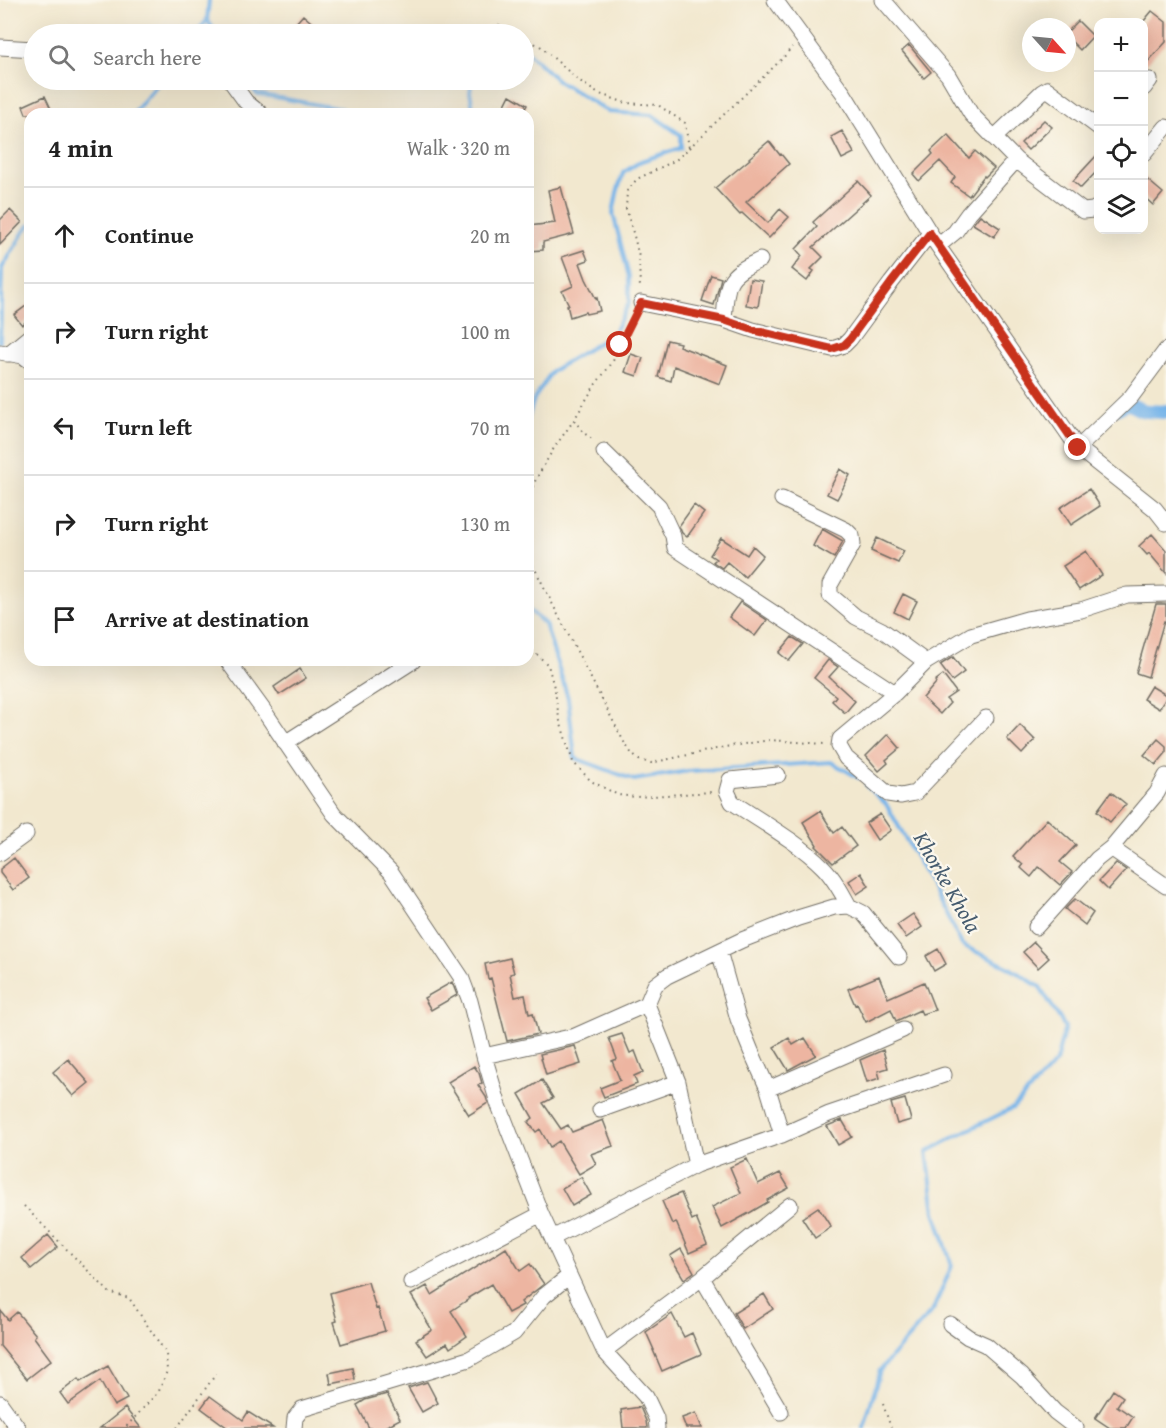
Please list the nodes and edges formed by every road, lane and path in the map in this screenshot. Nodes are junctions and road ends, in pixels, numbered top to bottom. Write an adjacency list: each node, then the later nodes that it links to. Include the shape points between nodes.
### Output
1 (775, 0): 3 (street)
2 (883, 0): 11 (street, via 948,75 970,114)
3 (802, 36): 12 (path); 16 (street, via 844,94)
4 (534, 43): 12 (path, via 597,93 626,103 658,105 685,123)
5 (0, 47): 6 (street)
6 (24, 48)
7 (237, 90): 8 (street)
8 (254, 108)
9 (1097, 126): 11 (street, via 1047,89)
10 (1166, 127): 13 (street)
11 (994, 138): 14 (street)
12 (689, 148): 18 (path, via 676,160 638,179 627,191 626,209 639,257)
13 (1148, 148)
14 (1016, 160): 15 (street, via 1083,211); 16 (street, via 955,232)
15 (1094, 209)
16 (934, 240): 19 (street, via 891,283 844,345 832,349); 25 (street)
17 (760, 260): 19 (street, via 741,270 730,282)
18 (641, 303): 19 (street); 24 (path, via 612,363)
19 (724, 320)
20 (24, 340): 22 (street)
21 (1166, 350): 25 (street, via 1131,397)
22 (4, 353): 23 (street)
23 (24, 357)
24 (574, 420): 26 (path); 27 (path)
25 (1078, 448): 29 (street, via 1155,509)
26 (604, 452): 36 (street, via 659,506 675,548)
27 (534, 484)
28 (782, 499): 33 (street, via 852,536 853,543 830,585 830,595)
29 (1166, 523)
30 (534, 567): 39 (path, via 624,742 639,760 651,763 770,740)
31 (1166, 594): 33 (street, via 1127,595 1081,610 1027,619 971,635)
32 (534, 652): 42 (path, via 548,665 573,762 591,781 618,795 636,797)
33 (926, 662): 36 (street)
34 (231, 666): 38 (street)
35 (405, 666): 38 (street)
36 (895, 693): 39 (street, via 840,740)
37 (986, 718): 39 (street, via 915,793 901,796 888,794 846,758)
38 (285, 743): 53 (street, via 334,814 391,872 452,962 470,1001)
39 (838, 746)
40 (778, 775): 42 (street, via 730,780)
41 (1166, 776): 44 (street)
42 (727, 791): 47 (street, via 732,802 825,869)
43 (26, 834): 45 (street)
44 (1112, 848): 46 (street); 48 (street, via 1096,859)
45 (0, 853)
46 (1166, 886)
47 (849, 906): 49 (street, via 798,918); 50 (street, via 863,913)
48 (1036, 927)
49 (718, 951): 51 (street, via 661,980); 56 (street, via 738,1019)
50 (899, 957)
51 (647, 1004): 53 (street, via 575,1036); 55 (street)
52 (903, 1030): 56 (street)
53 (484, 1056): 62 (street)
54 (944, 1075): 58 (street)
55 (678, 1082): 57 (street); 59 (street)
56 (768, 1089): 58 (street)
57 (600, 1110)
58 (782, 1134): 59 (street)
59 (696, 1165): 63 (street)
60 (790, 1205): 65 (street)
61 (24, 1206): 74 (path, via 108,1292 129,1298 166,1353 167,1371 159,1391)
62 (541, 1214): 63 (street); 66 (street)
63 (552, 1238): 64 (street)
64 (569, 1276): 68 (street); 76 (street, via 543,1296 514,1333 469,1359 302,1409)
65 (702, 1278): 68 (street); 72 (street)
66 (411, 1282)
67 (950, 1324): 79 (street, via 986,1345)
68 (604, 1351): 77 (street, via 646,1397)
69 (216, 1374): 75 (path)
70 (0, 1403): 73 (street)
71 (883, 1404): 78 (path)
72 (781, 1412)
73 (18, 1428)
74 (125, 1428)
75 (177, 1428)
76 (294, 1428)
77 (657, 1428)
78 (891, 1428)
79 (1076, 1428)

